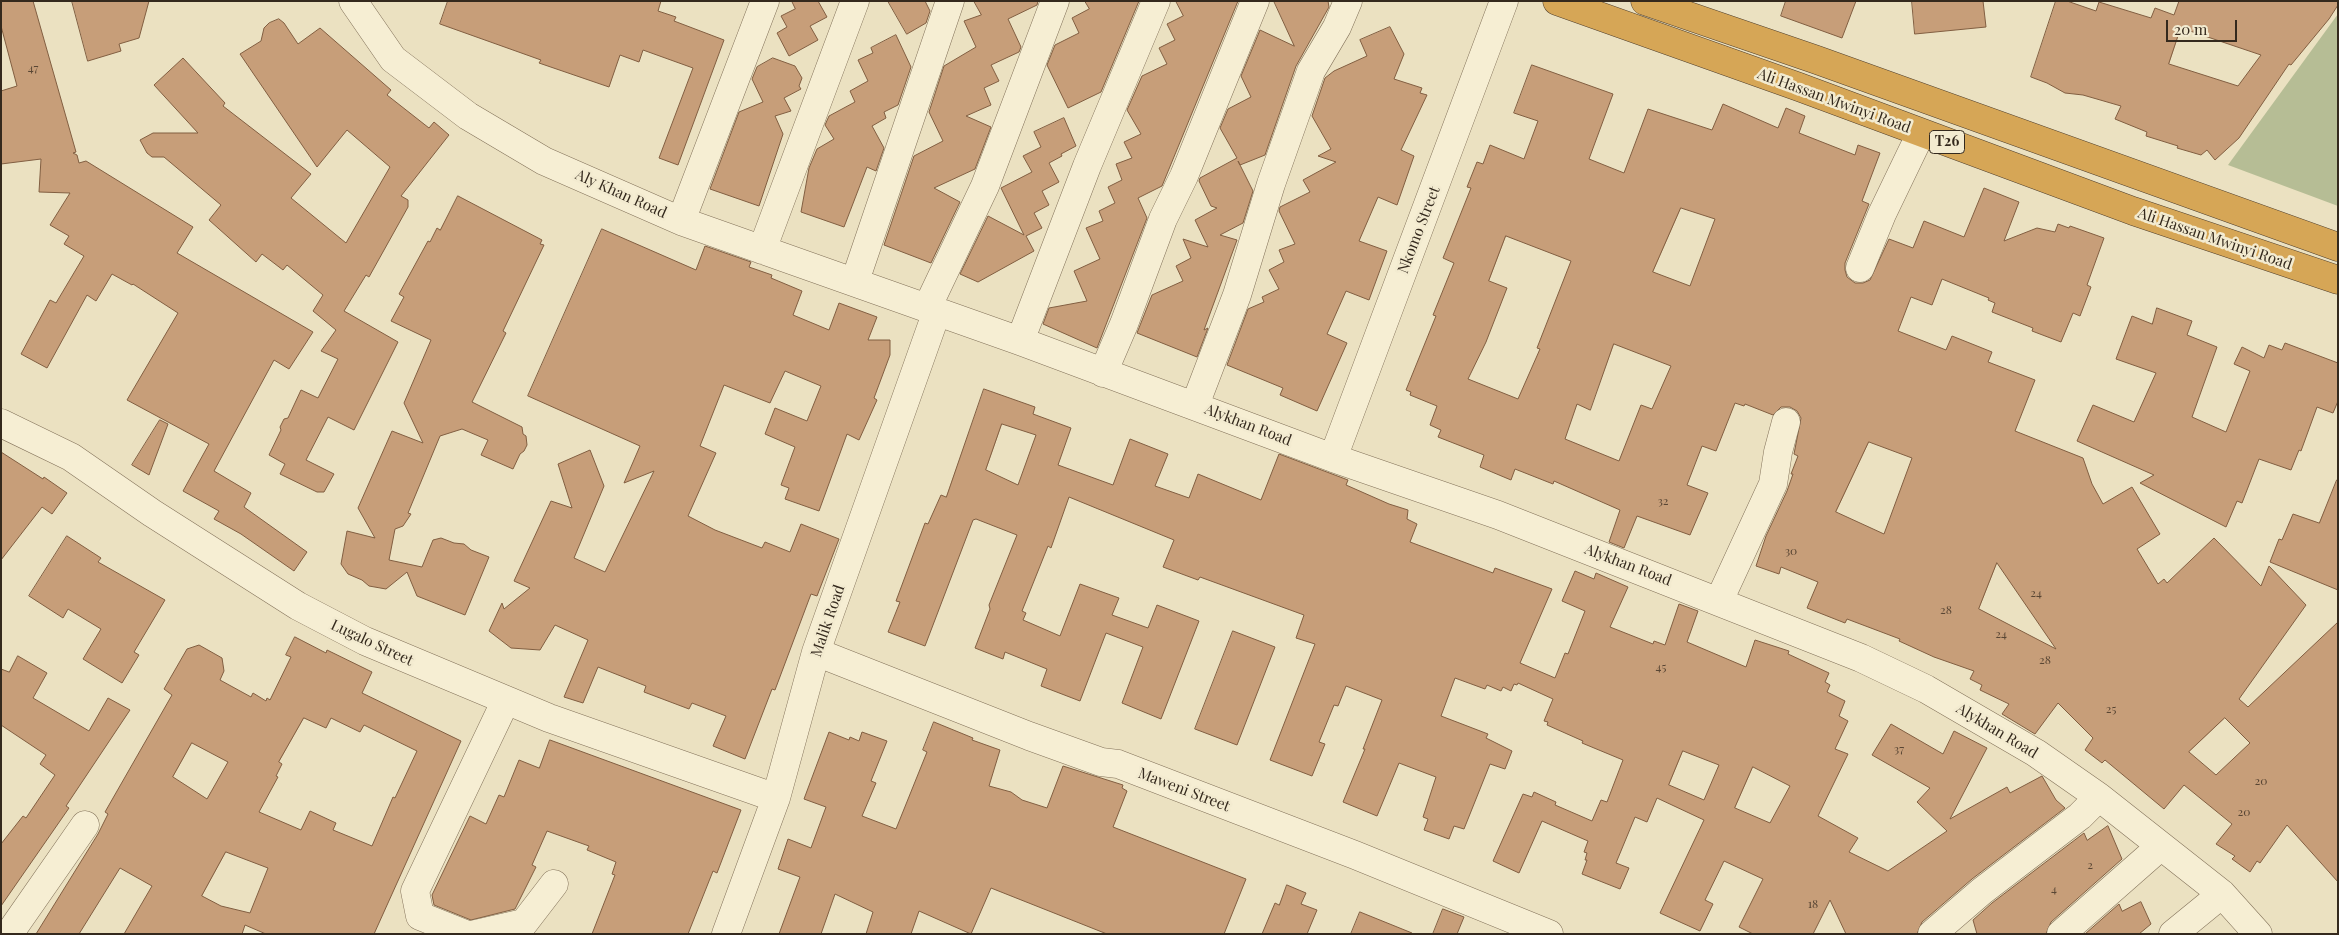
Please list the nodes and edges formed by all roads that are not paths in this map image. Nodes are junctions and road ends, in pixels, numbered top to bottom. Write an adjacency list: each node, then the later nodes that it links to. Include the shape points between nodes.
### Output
1 (353, 1): 13 (street, Aly Khan Road, via 393,58 468,116 544,161)
2 (765, 1): 13 (street)
3 (855, 1): 15 (street)
4 (950, 1): 18 (street)
5 (1055, 1): 19 (street, Malik Road, via 985,186)
6 (1156, 1): 20 (street)
7 (1255, 1): 21 (street, via 1184,176 1163,219)
8 (1348, 1): 22 (street, via 1312,71 1271,184 1237,295)
9 (1504, 1): 25 (street, Nkomo Street)
10 (1557, 1): 12 (highway, Ali Hassan Mwinyi Road / T26)
11 (1645, 1): 14 (highway, T26)
12 (1921, 133): 16 (street); 17 (highway, Ali Hassan Mwinyi Road / T26, via 2133,211)
13 (681, 221): 15 (street, Aly Khan Road)
14 (2338, 247)
15 (762, 250): 18 (street, Aly Khan Road)
16 (1860, 268)
17 (2338, 280)
18 (854, 281): 19 (street, Aly Khan Road)
19 (932, 310): 20 (street, Alykhan Road); 27 (street, Malik Road)
20 (1020, 341): 21 (street, Alykhan Road)
21 (1103, 373): 22 (street, Alykhan Road)
22 (1195, 405): 25 (street, Alykhan Road)
23 (1786, 422): 26 (street, via 1773,484)
24 (1, 423): 28 (street, Lugalo Street, via 71,456 152,513 298,606 365,641)
25 (1333, 458): 26 (street, Alykhan Road, via 1498,515)
26 (1719, 601): 29 (street, Alykhan Road, via 1861,658 1926,689 2036,753)
27 (816, 652): 30 (street, Malik Road); 39 (street, Maweni Street, via 1030,736 1101,762 1118,764 1355,855)
28 (506, 700): 30 (street, Lugalo Street); 36 (street, via 415,891 420,916)
29 (2099, 797): 32 (street, Alykhan Road); 40 (street, via 2080,816)
30 (776, 798): 38 (street, Malik Road)
31 (85, 825): 35 (street)
32 (2161, 846): 34 (street, Alykhan Road); 41 (street)
33 (554, 884): 37 (street, via 524,924)
34 (2222, 894): 42 (street); 43 (street, Alykhan Road)
35 (9, 934)
36 (464, 934)
37 (476, 934)
38 (726, 934)
39 (1549, 934)
40 (1932, 934)
41 (2061, 934)
42 (2173, 934)
43 (2258, 934)

